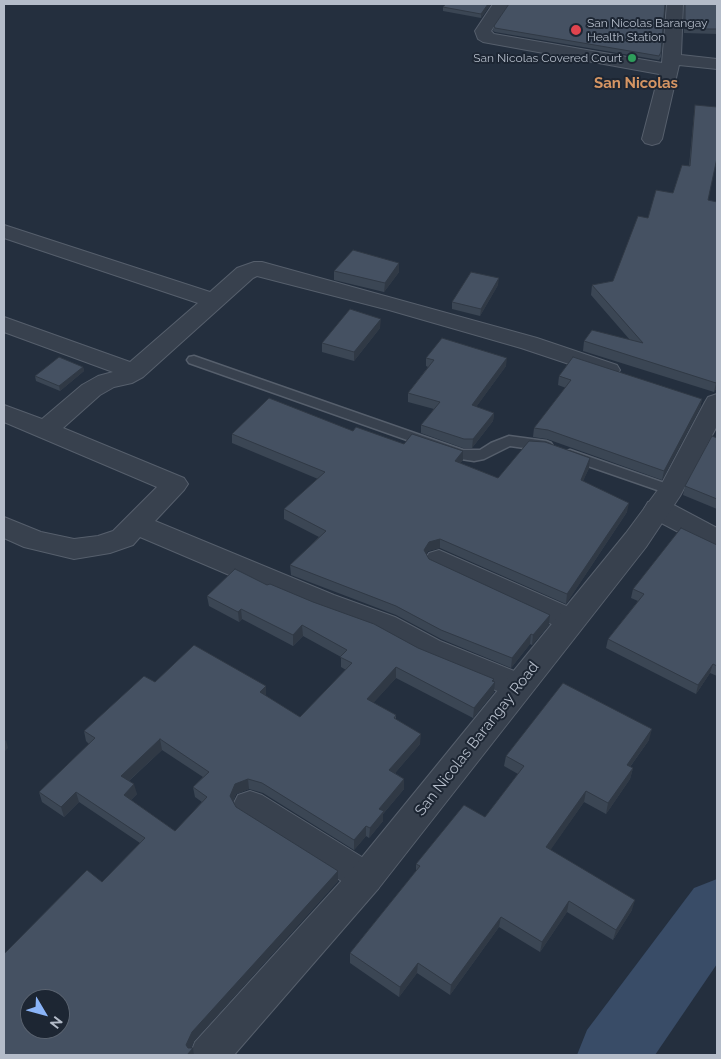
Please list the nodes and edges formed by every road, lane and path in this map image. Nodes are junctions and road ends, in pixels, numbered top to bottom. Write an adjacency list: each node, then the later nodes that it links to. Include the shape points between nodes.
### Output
1 (501, 4): 3 (street, via 483,31 489,38)
2 (675, 4): 3 (street)
3 (671, 64): 4 (street); 5 (street)
4 (717, 64)
5 (652, 139)
6 (4, 231): 7 (street)
7 (214, 301): 10 (street); 11 (street, via 245,274 262,269 529,343)
8 (4, 324): 10 (street)
9 (194, 360): 15 (lane, via 461,454 484,454 509,441 546,446)
10 (134, 372): 14 (street, via 91,390)
11 (626, 375)
12 (711, 401): 15 (street, San Nicolas Barangay Road)
13 (4, 412): 14 (street)
14 (46, 429): 16 (street, via 175,484)
15 (664, 499): 18 (street); 20 (street, San Nicolas Barangay Road, via 636,540)
16 (136, 524): 17 (street, via 123,538 100,546 74,549 34,540); 21 (street, via 324,603 386,625 429,649)
17 (4, 527)
18 (717, 540)
19 (439, 560): 20 (street)
20 (570, 620): 21 (street, San Nicolas Barangay Road)
21 (518, 686): 23 (street, San Nicolas Barangay Road)
22 (250, 806): 23 (street)
23 (366, 878): 24 (street, San Nicolas Barangay Road)
24 (209, 1055)

